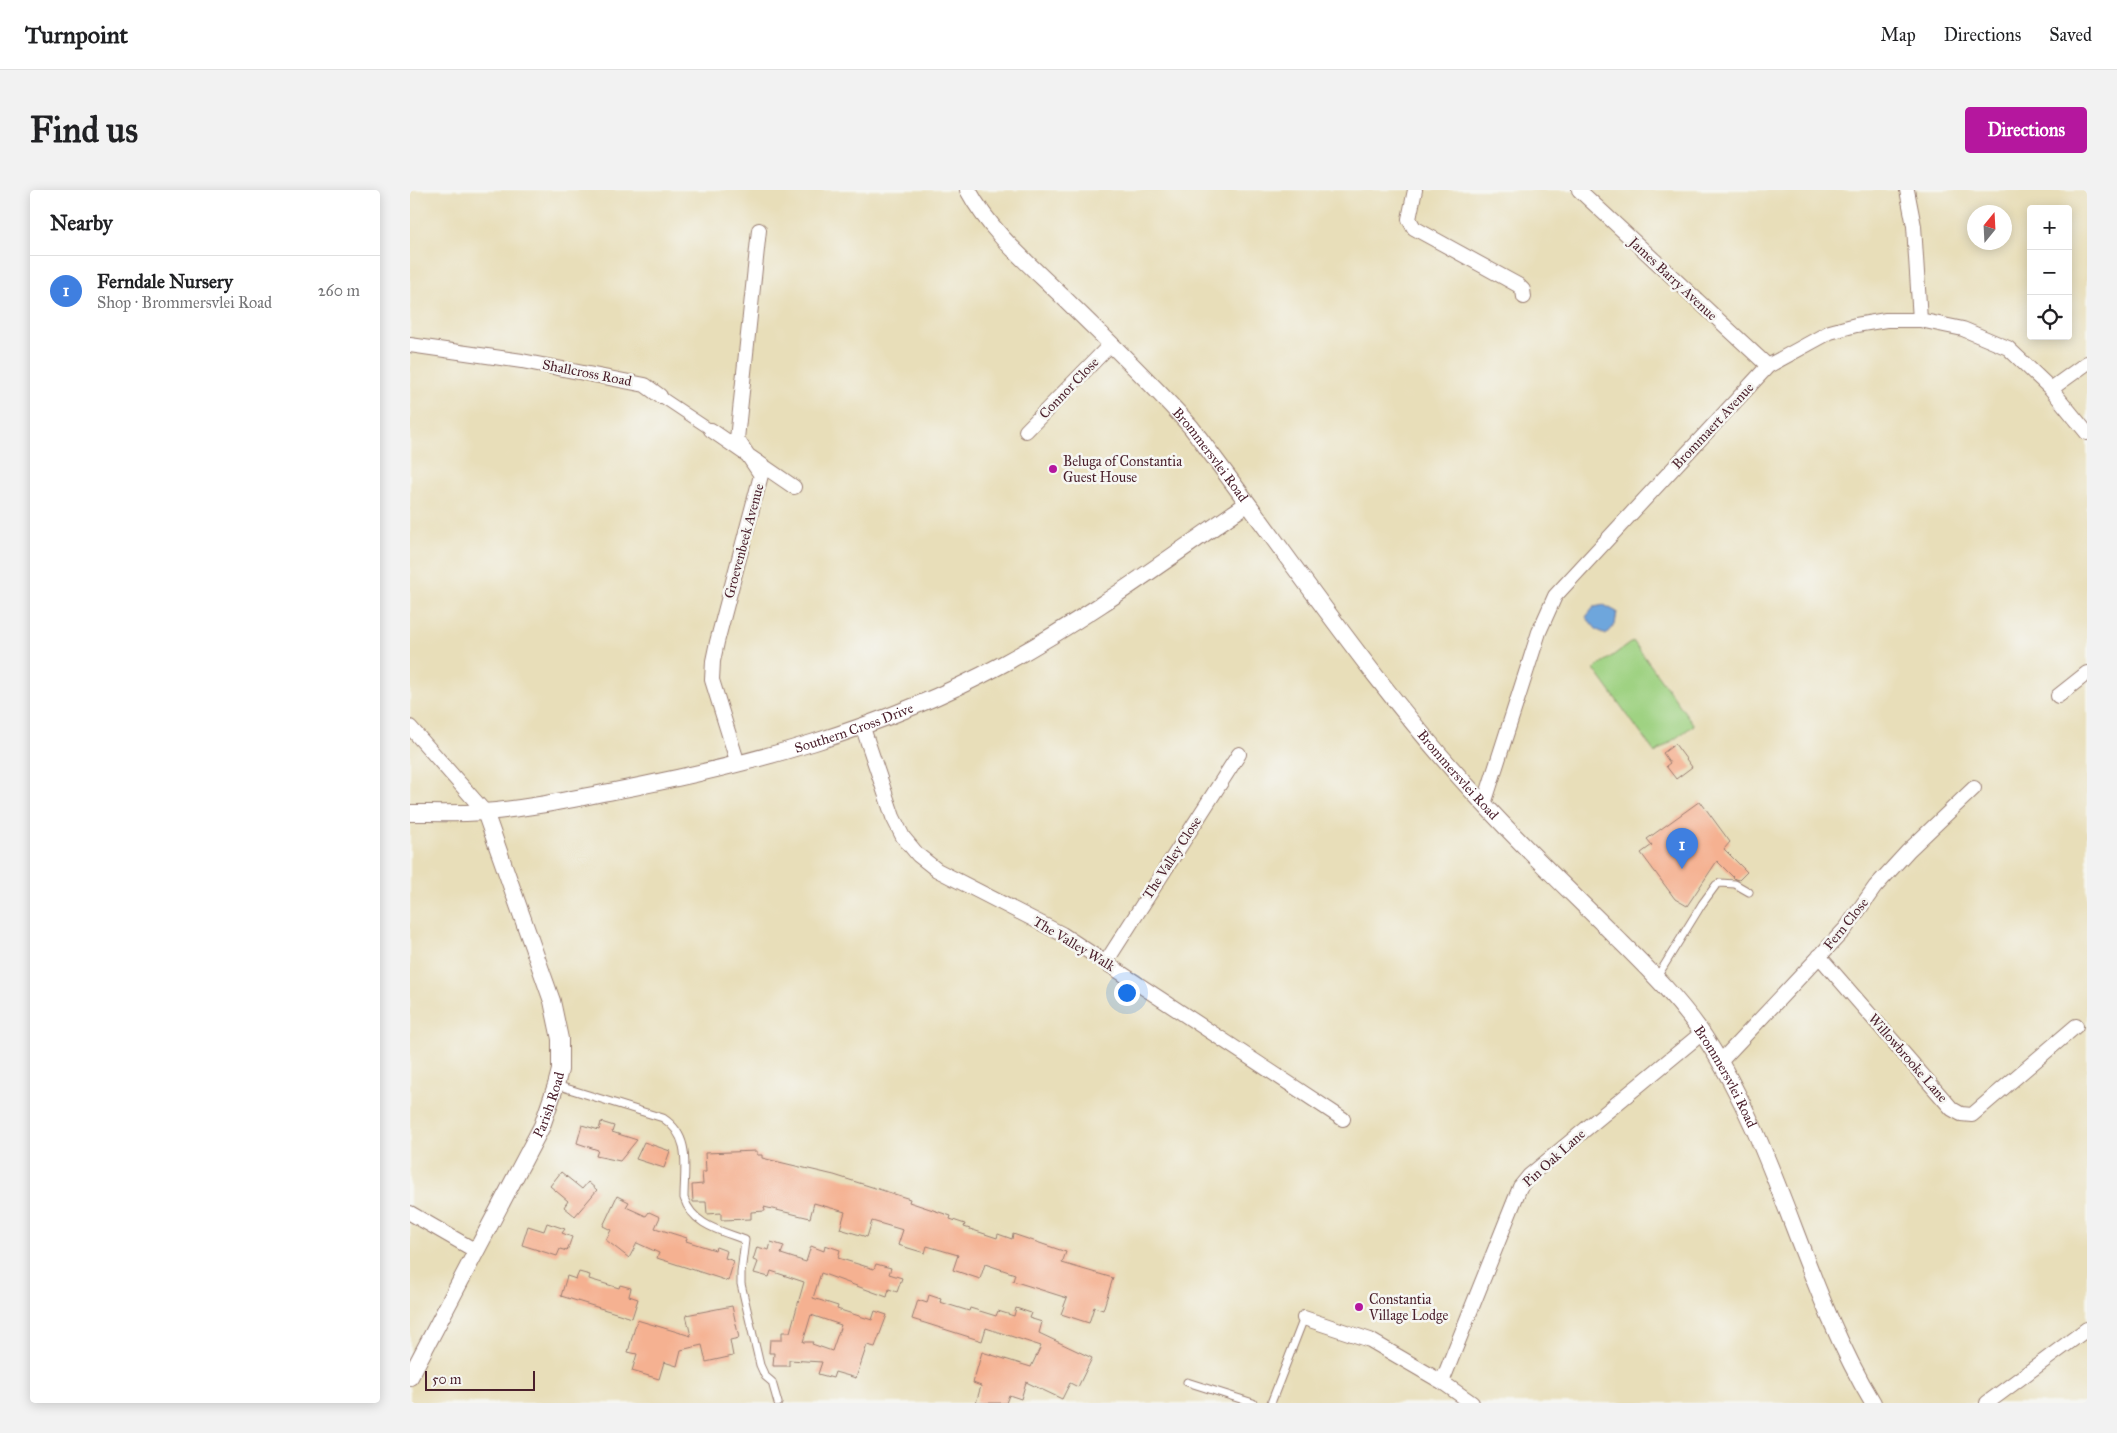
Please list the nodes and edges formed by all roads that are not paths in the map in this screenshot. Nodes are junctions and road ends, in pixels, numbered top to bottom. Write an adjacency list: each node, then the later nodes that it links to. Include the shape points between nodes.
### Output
1 (968, 190): 8 (street, Brommersvlei Road, via 988,222 1010,246)
2 (1416, 190): 6 (street, via 1409,219 1414,228 1518,285)
3 (1579, 190): 11 (street, James Barry Avenue)
4 (1907, 190): 7 (street, via 1914,226)
5 (759, 230): 17 (street, Groevenbeek Avenue, via 737,439)
6 (1524, 297)
7 (1920, 320): 11 (street, Brommaert Avenue, via 1886,320 1830,332); 12 (street, Brommaert Avenue, via 1963,329 2008,348)
8 (1112, 344): 15 (street, Connor Close); 19 (street, Brommersvlei Road, via 1191,427)
9 (410, 345): 13 (street, Shallcross Road, via 522,361 645,385)
10 (2087, 363): 12 (street)
11 (1768, 366): 27 (street, Brommaert Avenue, via 1554,596 1539,632)
12 (2051, 389): 16 (street, Brommaert Avenue)
13 (660, 396): 14 (street, Shallcross Road)
14 (711, 430): 17 (street, Shallcross Road)
15 (1026, 431)
16 (2087, 434)
17 (750, 457): 18 (street, Shallcross Road); 25 (street, Groevenbeek Avenue, via 761,475 717,642 712,680)
18 (794, 487)
19 (1247, 504): 23 (street, Southern Cross Drive, via 1080,618 1002,664 930,700); 27 (street, Brommersvlei Road, via 1373,672)
20 (2087, 673): 21 (street)
21 (2058, 696)
22 (410, 727): 28 (street)
23 (863, 728): 25 (street, Southern Cross Drive); 32 (street, The Valley Walk, via 893,817 903,837 918,855 937,870 1062,934)
24 (1239, 754): 32 (street, The Valley Close)
25 (738, 764): 28 (street, Southern Cross Drive, via 683,778)
26 (1974, 788): 31 (street, Fern Close, via 1908,851)
27 (1484, 804): 33 (street, Brommersvlei Road)
28 (485, 812): 29 (street, Southern Cross Drive); 37 (street, Parish Road, via 552,1001 560,1039 560,1070)
29 (410, 813)
30 (1749, 892): 33 (lane, via 1735,884 1716,885)
31 (1819, 956): 34 (street, Willowbrooke Lane, via 1952,1109 1962,1114 1972,1115); 36 (street, Fern Close)
32 (1106, 962): 38 (street, The Valley Walk)
33 (1656, 977): 35 (street, Brommersvlei Road)
34 (2076, 1026)
35 (1702, 1033): 36 (street, Brommersvlei Road); 45 (street, Pin Oak Lane, via 1520,1187)
36 (1720, 1062): 50 (street, Brommersvlei Road, via 1742,1101 1836,1333)
37 (556, 1085): 40 (street, Parish Road, via 542,1126); 46 (lane, via 663,1118 674,1125 684,1147 686,1206 706,1225 745,1240 741,1284 760,1365 772,1382)
38 (1343, 1119)
39 (410, 1213): 40 (street)
40 (476, 1251): 43 (street, Parish Road)
41 (1304, 1318): 45 (street, via 1370,1340); 48 (lane)
42 (2087, 1329): 51 (street)
43 (410, 1377)
44 (1188, 1382): 47 (lane)
45 (1442, 1382): 49 (street)
46 (778, 1403)
47 (1253, 1403)
48 (1270, 1403)
49 (1472, 1403)
50 (1873, 1403)
51 (1987, 1403)

